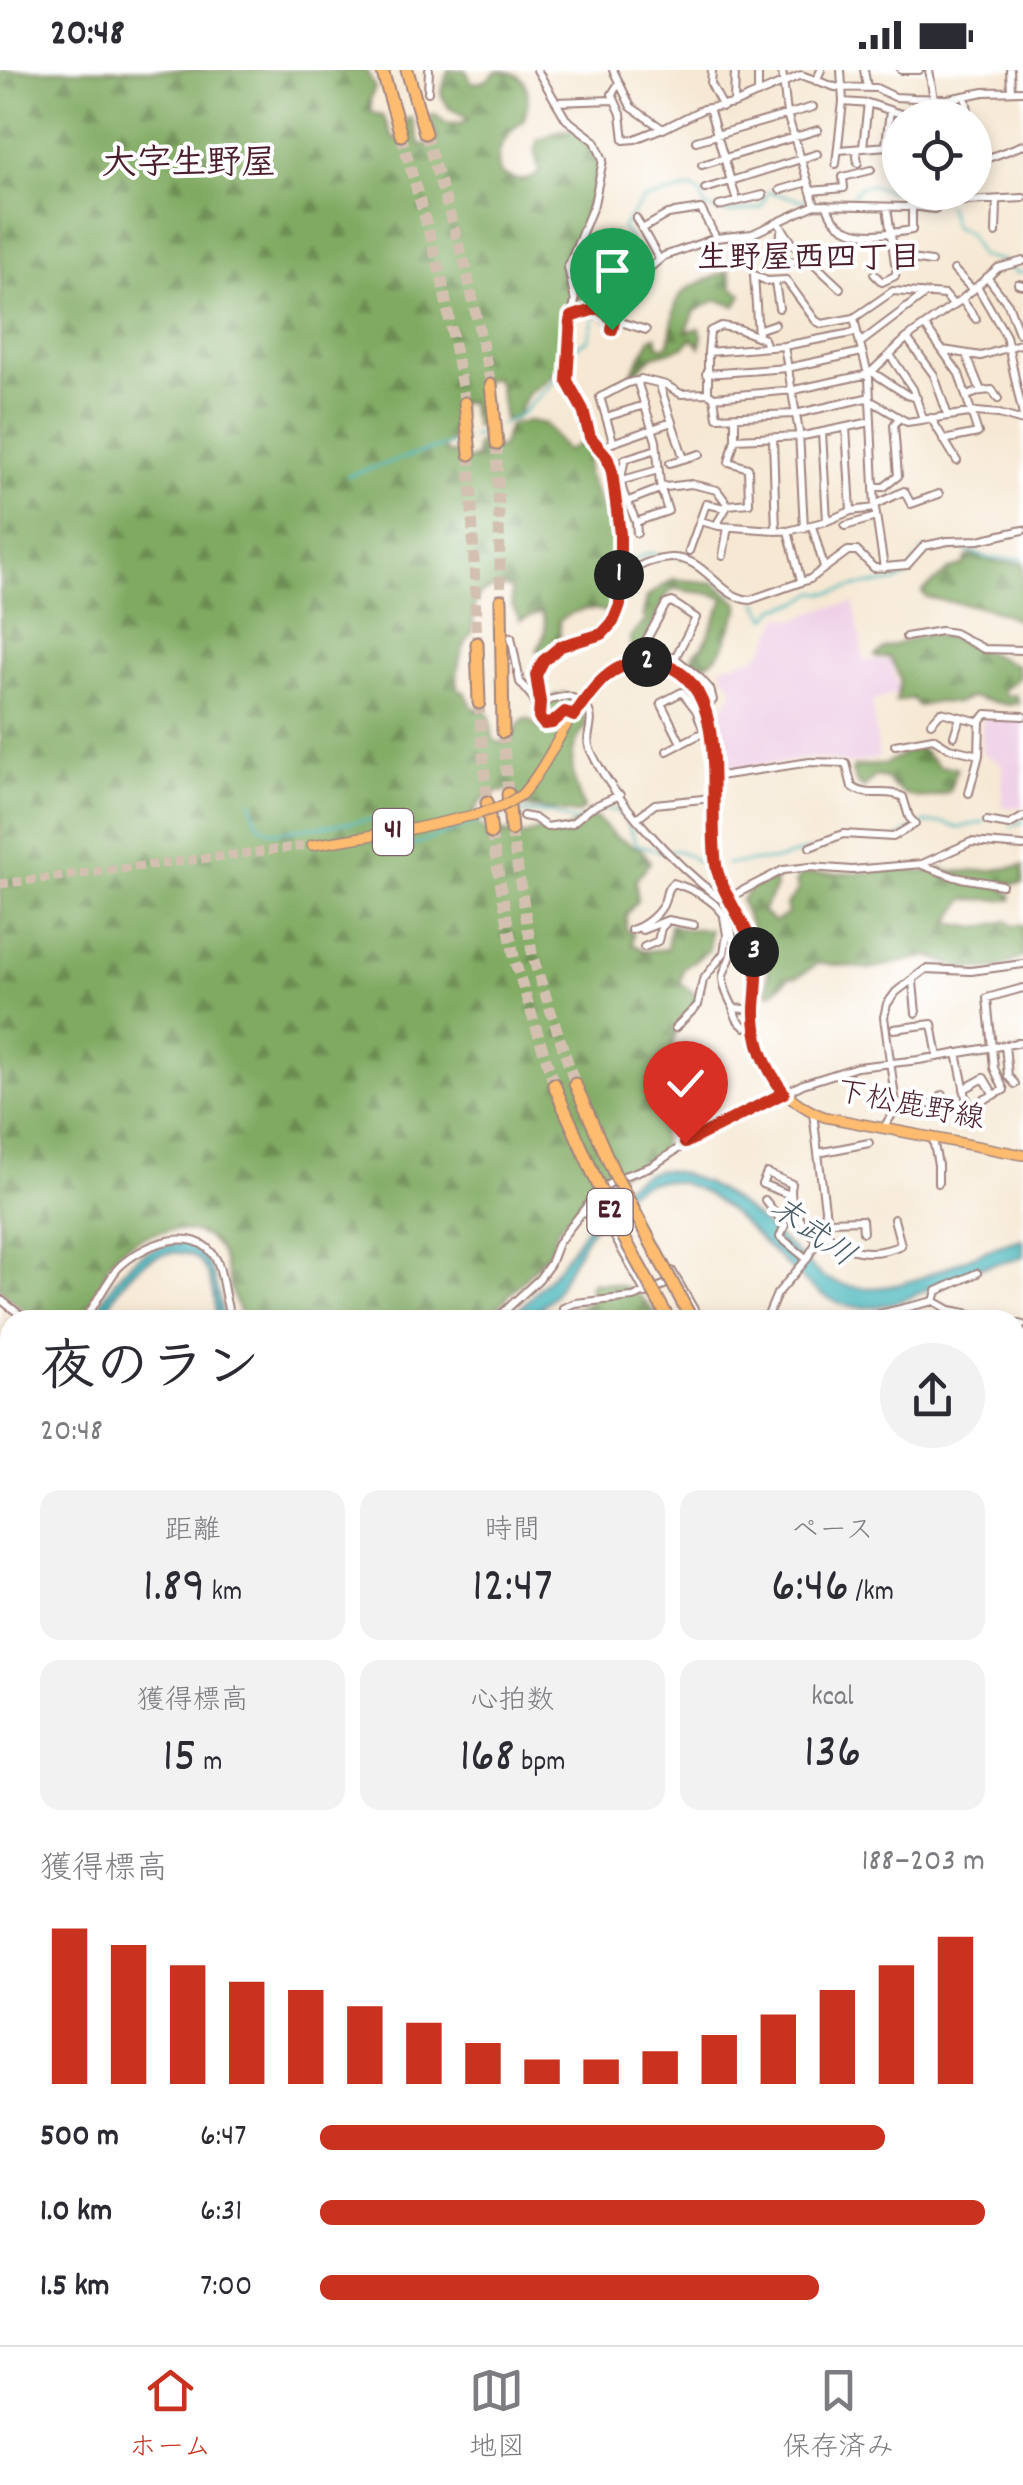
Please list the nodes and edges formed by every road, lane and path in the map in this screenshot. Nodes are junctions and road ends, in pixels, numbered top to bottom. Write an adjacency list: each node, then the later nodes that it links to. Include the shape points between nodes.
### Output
1 (382, 70): 42 (highway)
2 (407, 70): 41 (highway)
3 (429, 70): 23 (street)
4 (537, 70): 30 (street)
5 (613, 70): 18 (street)
6 (712, 70): 34 (street)
7 (735, 70): 33 (street)
8 (758, 70): 25 (street)
9 (782, 70): 19 (street)
10 (821, 70): 17 (street)
11 (842, 70): 21 (street)
12 (864, 70): 20 (street)
13 (902, 70): 14 (street)
14 (919, 70)
15 (929, 70): 27 (street)
16 (1010, 70): 24 (street)
17 (816, 81): 19 (street, via 802,76); 21 (street)
18 (619, 83): 28 (street); 39 (street, via 631,107)
19 (781, 83): 25 (street); 38 (street)
20 (866, 87): 21 (street); 27 (street, via 895,97)
21 (842, 88): 31 (street)
22 (1023, 91): 24 (street)
23 (428, 92)
24 (1011, 92): 26 (street)
25 (758, 94): 33 (street)
26 (965, 96): 27 (street); 29 (street)
27 (937, 99)
28 (613, 100): 30 (street); 39 (street, via 624,140)
29 (966, 100)
30 (556, 102): 94 (street, via 570,123 596,141 603,160 594,204 568,267 575,300)
31 (843, 102): 32 (street); 49 (street)
32 (868, 103): 37 (street); 48 (street)
33 (734, 104): 34 (street)
34 (722, 106): 35 (street)
35 (708, 108): 39 (street); 43 (street)
36 (813, 108): 38 (street)
37 (882, 108)
38 (787, 114): 43 (street); 44 (street)
39 (660, 129)
40 (818, 130): 44 (street)
41 (426, 133)
42 (401, 135)
43 (716, 136): 45 (street); 52 (street)
44 (794, 137): 52 (street); 53 (street)
45 (696, 142)
46 (882, 145): 48 (street)
47 (1023, 145): 51 (street)
48 (860, 148): 49 (street); 54 (street)
49 (838, 150): 55 (street)
50 (816, 154): 53 (street)
51 (992, 157)
52 (724, 158): 56 (street); 58 (street)
53 (801, 159): 58 (street); 59 (street)
54 (858, 163)
55 (836, 164)
56 (702, 165)
57 (871, 170): 62 (street, via 843,178 844,188)
58 (730, 181): 60 (street); 65 (street)
59 (808, 182): 61 (street); 62 (street)
60 (705, 189)
61 (780, 190)
62 (810, 191): 70 (street)
63 (763, 195): 65 (street)
64 (1023, 198): 67 (street)
65 (737, 201): 69 (street)
66 (992, 202): 67 (street)
67 (998, 202): 77 (street)
68 (826, 204): 70 (street); 71 (street); 78 (street, via 838,227)
69 (719, 206)
70 (815, 206): 75 (street)
71 (882, 207)
72 (887, 210): 78 (street)
73 (912, 210): 78 (street, via 912,230)
74 (636, 218): 76 (street)
75 (781, 228): 79 (street); 82 (street, via 781,250); 89 (street)
76 (642, 229): 79 (street, via 668,214 701,209); 80 (street)
77 (996, 232)
78 (890, 234): 84 (street)
79 (716, 238): 80 (street)
80 (659, 258): 97 (street, via 639,276)
81 (1023, 260): 87 (street)
82 (795, 262)
83 (931, 262): 84 (street)
84 (898, 265): 86 (street, via 895,276 882,282)
85 (954, 270): 90 (street)
86 (874, 274)
87 (987, 277): 90 (street); 104 (street)
88 (775, 282): 93 (street); 99 (street, via 786,280); 102 (street, via 754,276 752,281)
89 (840, 288)
90 (975, 288): 92 (street); 110 (street)
91 (926, 294): 92 (street); 95 (street, via 893,291); 112 (street)
92 (958, 303): 96 (street); 100 (street)
93 (779, 308)
94 (571, 317): 97 (street, via 598,308); 151 (street, via 568,386)
95 (854, 318): 99 (street); 103 (street)
96 (976, 319)
97 (614, 320): 101 (street); 105 (street)
98 (775, 324): 102 (street)
99 (822, 324): 106 (street)
100 (926, 326): 107 (street); 113 (street)
101 (646, 330)
102 (759, 332): 111 (street); 114 (street, via 713,328)
103 (857, 332): 106 (street); 112 (street)
104 (1019, 333)
105 (613, 334)
106 (824, 338): 109 (street)
107 (906, 338): 115 (street); 135 (street, via 934,375)
108 (1023, 343): 110 (street)
109 (784, 346): 111 (street); 117 (street)
110 (1009, 346): 116 (street); 139 (street)
111 (768, 347): 114 (street)
112 (861, 348): 117 (street); 118 (street)
113 (943, 350): 116 (street); 126 (street)
114 (708, 352): 119 (street)
115 (890, 354): 118 (street); 127 (street)
116 (966, 354): 124 (street)
117 (787, 368): 119 (street); 123 (street)
118 (870, 373): 123 (street); 127 (street); 128 (street)
119 (706, 374): 125 (street)
120 (638, 381): 121 (street); 131 (street); 134 (street, via 600,397)
121 (659, 382): 125 (street, via 681,394); 140 (street)
122 (491, 385): 150 (highway)
123 (790, 390): 125 (street); 133 (street)
124 (981, 391): 126 (street); 129 (street, via 992,390)
125 (711, 395): 136 (street, via 717,417)
126 (967, 396): 132 (street)
127 (917, 398): 138 (street)
128 (870, 399): 133 (street); 137 (street); 141 (street)
129 (998, 399)
130 (466, 403): 153 (highway)
131 (645, 405): 134 (street); 143 (street)
132 (972, 412): 135 (street); 139 (street); 148 (street, via 978,434)
133 (795, 414): 136 (street); 145 (street)
134 (606, 416): 149 (street)
135 (948, 416): 138 (street)
136 (735, 417): 146 (street)
137 (900, 418): 138 (street); 160 (street, via 894,425 898,476)
138 (927, 419): 148 (street)
139 (1023, 419)
140 (672, 422): 143 (street); 155 (street)
141 (871, 422): 142 (street); 160 (street)
142 (846, 427): 144 (street); 165 (street)
143 (653, 428): 149 (street); 152 (street)
144 (822, 432): 145 (street); 168 (street)
145 (799, 437): 147 (street); 173 (street)
146 (735, 439): 147 (street); 164 (street, via 728,462 748,468 750,503)
147 (773, 439): 175 (street)
148 (943, 440): 156 (street)
149 (613, 441): 151 (street)
150 (497, 444)
151 (598, 448): 184 (street, via 612,472)
152 (657, 449): 158 (street); 159 (street, via 626,460)
153 (470, 454)
154 (700, 454): 155 (street)
155 (684, 459): 157 (street)
156 (957, 462)
157 (670, 464)
158 (658, 470): 159 (street); 161 (street)
159 (623, 480): 163 (street)
160 (874, 487): 166 (street)
161 (662, 488): 163 (street); 164 (street, via 691,484 717,490); 169 (street, via 668,511)
162 (939, 494): 166 (street, via 911,504 904,492 877,504)
163 (626, 502): 169 (street)
164 (726, 506): 167 (street, via 706,504); 170 (street)
165 (851, 511): 166 (street); 168 (street)
166 (875, 513): 171 (street); 181 (street)
167 (700, 521): 170 (street); 178 (street)
168 (827, 521): 173 (street)
169 (636, 522): 177 (street)
170 (719, 526): 172 (street)
171 (845, 526)
172 (728, 527): 175 (street); 179 (street)
173 (808, 527): 176 (street); 180 (street)
174 (1023, 530): 181 (street, via 924,546 907,564)
175 (776, 531): 176 (street)
176 (788, 531): 182 (street)
177 (638, 534)
178 (689, 552)
179 (723, 556)
180 (824, 567): 181 (street, via 853,550 874,568); 182 (street)
181 (884, 568)
182 (801, 581): 184 (street, via 746,600 699,566 672,558 633,569)
183 (501, 600): 202 (highway)
184 (620, 605): 191 (street, via 602,634 561,646 543,661 536,675)
185 (512, 637): 195 (street, via 520,682)
186 (906, 637): 188 (street, via 948,632 984,649)
187 (477, 643): 192 (highway)
188 (1023, 650)
189 (675, 658): 189 (street, via 696,618 672,602 643,646); 193 (street, via 710,689 713,700)
190 (575, 699): 191 (street)
191 (540, 702): 195 (street)
192 (480, 703)
193 (706, 708): 196 (main road, 下松鹿野線, via 680,673 644,662 610,672); 201 (main road, 下松鹿野線)
194 (589, 710): 211 (street, via 589,747)
195 (539, 713): 196 (street, via 544,724 565,712)
196 (574, 716): 209 (main road, 下松鹿野線)
197 (1023, 716): 199 (street, via 986,714)
198 (960, 717): 199 (street); 200 (street, via 941,712); 203 (street)
199 (980, 722): 207 (street)
200 (930, 723)
201 (707, 731): 204 (street); 204 (street, via 682,692 661,703); 208 (main road, 下松鹿野線)
202 (503, 732)
203 (954, 736)
204 (681, 743): 206 (street)
205 (894, 745): 207 (street, via 933,738)
206 (667, 751)
207 (979, 755): 210 (street)
208 (712, 777): 212 (main road, 下松鹿野線); 222 (street, via 846,762 852,787 903,798 916,824 893,837 843,834)
209 (515, 794): 218 (highway); 220 (main road, 41, bridge, via 503,806 474,815)
210 (969, 794)
211 (620, 795): 214 (street, via 567,825 547,827); 215 (street)
212 (712, 798): 215 (street, via 654,804); 225 (main road, 下松鹿野線)
213 (488, 802): 219 (highway)
214 (523, 816)
215 (638, 817): 225 (street, via 676,865)
216 (1023, 817): 217 (street, via 1008,825)
217 (987, 821)
218 (511, 830)
219 (491, 833)
220 (312, 845)
221 (1023, 846): 223 (street, via 966,843)
222 (810, 847)
223 (922, 864): 224 (street); 225 (street, via 783,870)
224 (1002, 885)
225 (721, 899): 226 (street); 227 (street, via 673,883 660,908 634,930); 234 (main road, 下松鹿野線, via 755,956)
226 (724, 916): 233 (street, via 732,938 723,979); 237 (street, via 724,953 702,980 698,1005)
227 (670, 920): 228 (street); 229 (street, via 658,940)
228 (694, 925)
229 (644, 947)
230 (1023, 964): 231 (street, via 928,968)
231 (913, 982): 235 (street); 244 (street, via 896,992 884,1014)
232 (1023, 988): 241 (street, via 986,998)
233 (733, 1008): 234 (street); 236 (street)
234 (755, 1010): 249 (main road, 下松鹿野線, via 760,1051)
235 (916, 1012)
236 (745, 1027)
237 (675, 1028)
238 (894, 1029): 243 (street, via 932,1024)
239 (1023, 1042): 240 (street)
240 (1005, 1045): 241 (street); 247 (street, via 1008,1076)
241 (991, 1048): 242 (street); 251 (street, via 1004,1090)
242 (957, 1053): 243 (street); 248 (street)
243 (938, 1057): 244 (street)
244 (890, 1064): 249 (street, via 857,1067); 253 (street)
245 (554, 1084): 281 (highway, E2, bridge, via 612,1216)
246 (575, 1084): 282 (highway, E2, bridge)
247 (1016, 1084)
248 (964, 1089): 251 (street, via 984,1078); 255 (street)
249 (784, 1093): 254 (main road, 下松鹿野線); 266 (street, via 614,1180)
250 (943, 1094): 253 (street, via 934,1103)
251 (994, 1094): 252 (street)
252 (983, 1100)
253 (897, 1112): 256 (street)
254 (813, 1113): 256 (main road, 下松鹿野線); 259 (street)
255 (974, 1113)
256 (882, 1130): 257 (main road, 下松鹿野線)
257 (932, 1139): 260 (main road, 下松鹿野線); 263 (street)
258 (870, 1143): 259 (street)
259 (818, 1154): 268 (street)
260 (1023, 1155)
261 (779, 1166): 262 (street)
262 (774, 1176): 264 (street, via 792,1184); 264 (street, via 766,1173 762,1184)
263 (938, 1183)
264 (790, 1196): 271 (street)
265 (765, 1200): 272 (street, via 785,1225 780,1237)
266 (585, 1213): 270 (street); 280 (street, via 539,1279)
267 (894, 1219): 268 (street, via 901,1245 885,1251 836,1244)
268 (826, 1225): 269 (street, via 862,1220); 271 (street)
269 (862, 1232)
270 (612, 1233): 274 (street, via 639,1213); 275 (street)
271 (818, 1240): 272 (street)
272 (806, 1260): 284 (street)
273 (977, 1274): 276 (street, via 937,1291)
274 (677, 1280): 275 (street); 283 (street)
275 (646, 1294): 277 (street)
276 (934, 1301): 285 (street); 286 (street)
277 (563, 1308)
278 (91, 1310): 279 (street, via 118,1267 150,1246 182,1240 196,1242 216,1260)
279 (228, 1310)
280 (506, 1310)
281 (664, 1310)
282 (687, 1310)
283 (694, 1310)
284 (770, 1310)
285 (893, 1310)
286 (950, 1310)

